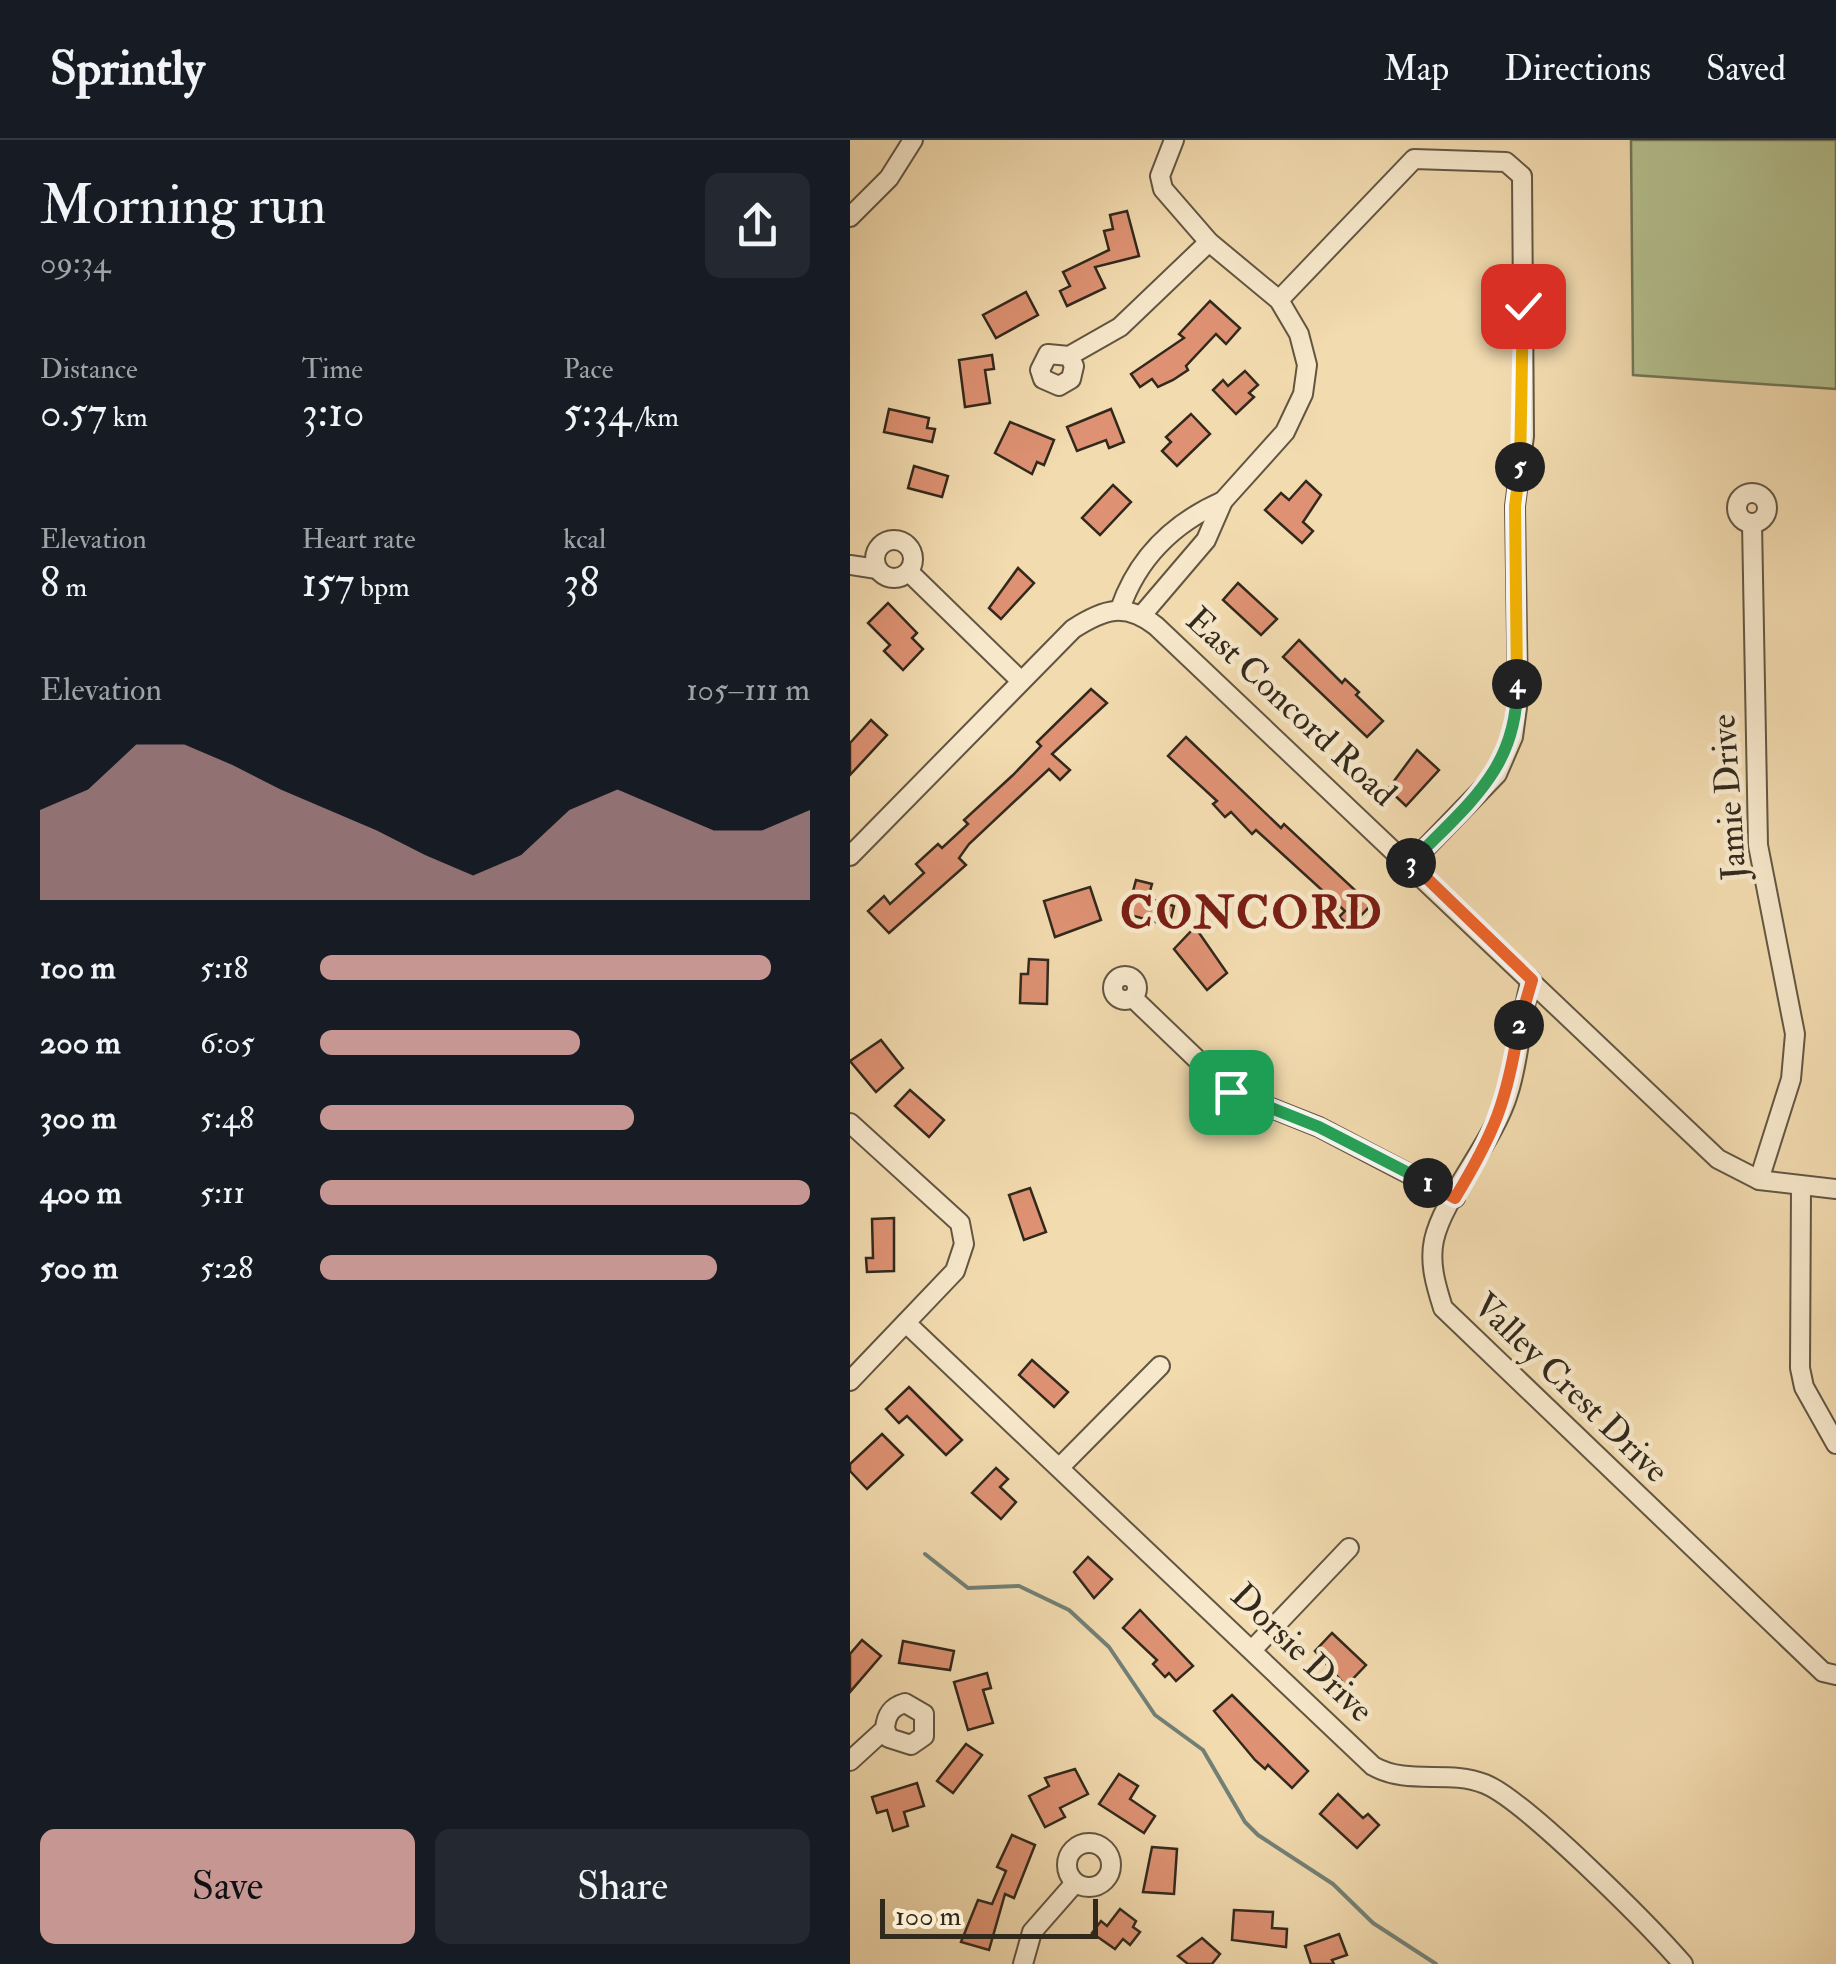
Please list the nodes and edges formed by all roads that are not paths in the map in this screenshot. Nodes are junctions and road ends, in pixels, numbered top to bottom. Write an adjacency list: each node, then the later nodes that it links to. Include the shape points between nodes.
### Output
1 (913, 140): 3 (street, via 889,178)
2 (1174, 140): 4 (street, via 1160,176 1162,189)
3 (850, 217)
4 (1210, 242): 5 (street); 6 (street, via 1120,328)
5 (1279, 300): 7 (street, via 1308,365 1303,394 1286,432); 18 (street, via 1414,160 1506,162 1522,176 1524,436 1515,506 1513,737 1496,774)
6 (1069, 356)
7 (1223, 500): 12 (street, via 1182,521); 14 (street, via 1206,540)
8 (1752, 524): 22 (street, Jamie Drive, via 1758,844 1795,1034 1791,1079)
9 (850, 565): 10 (street)
10 (876, 568): 11 (street, via 888,578); 11 (street, via 876,553 892,540 913,553)
11 (910, 572): 16 (street)
12 (1132, 573): 13 (street); 15 (street)
13 (1120, 609): 14 (street, East Concord Road); 15 (street, via 1095,614)
14 (1142, 615): 18 (street, East Concord Road)
15 (1073, 629): 16 (street)
16 (1021, 681): 17 (street)
17 (850, 856)
18 (1410, 864): 19 (street, East Concord Road)
19 (1532, 980): 22 (street, East Concord Road, via 1697,1141); 25 (street, Valley Crest Drive, via 1509,1093)
20 (1133, 998): 25 (street, via 1231,1092 1319,1127)
21 (850, 1124): 26 (street, via 960,1224 964,1244 955,1272)
22 (1759, 1180): 23 (street, East Concord Road)
23 (1801, 1188): 24 (street, East Concord Road); 29 (street, via 1800,1368)
24 (1836, 1189)
25 (1455, 1198): 33 (street, Valley Crest Drive, via 1434,1238 1433,1278 1443,1308)
26 (906, 1323): 28 (street); 30 (street, Dorsie Drive)
27 (1160, 1366): 30 (street)
28 (850, 1381)
29 (1836, 1444)
30 (1060, 1467): 32 (street, Dorsie Drive)
31 (1349, 1548): 32 (street)
32 (1252, 1650): 38 (street, Dorsie Drive, via 1390,1776 1452,1777 1502,1791)
33 (1829, 1673)
34 (885, 1729): 35 (street)
35 (850, 1761)
36 (1075, 1883): 37 (street, via 1032,1932)
37 (1022, 1964)
38 (1683, 1964)

